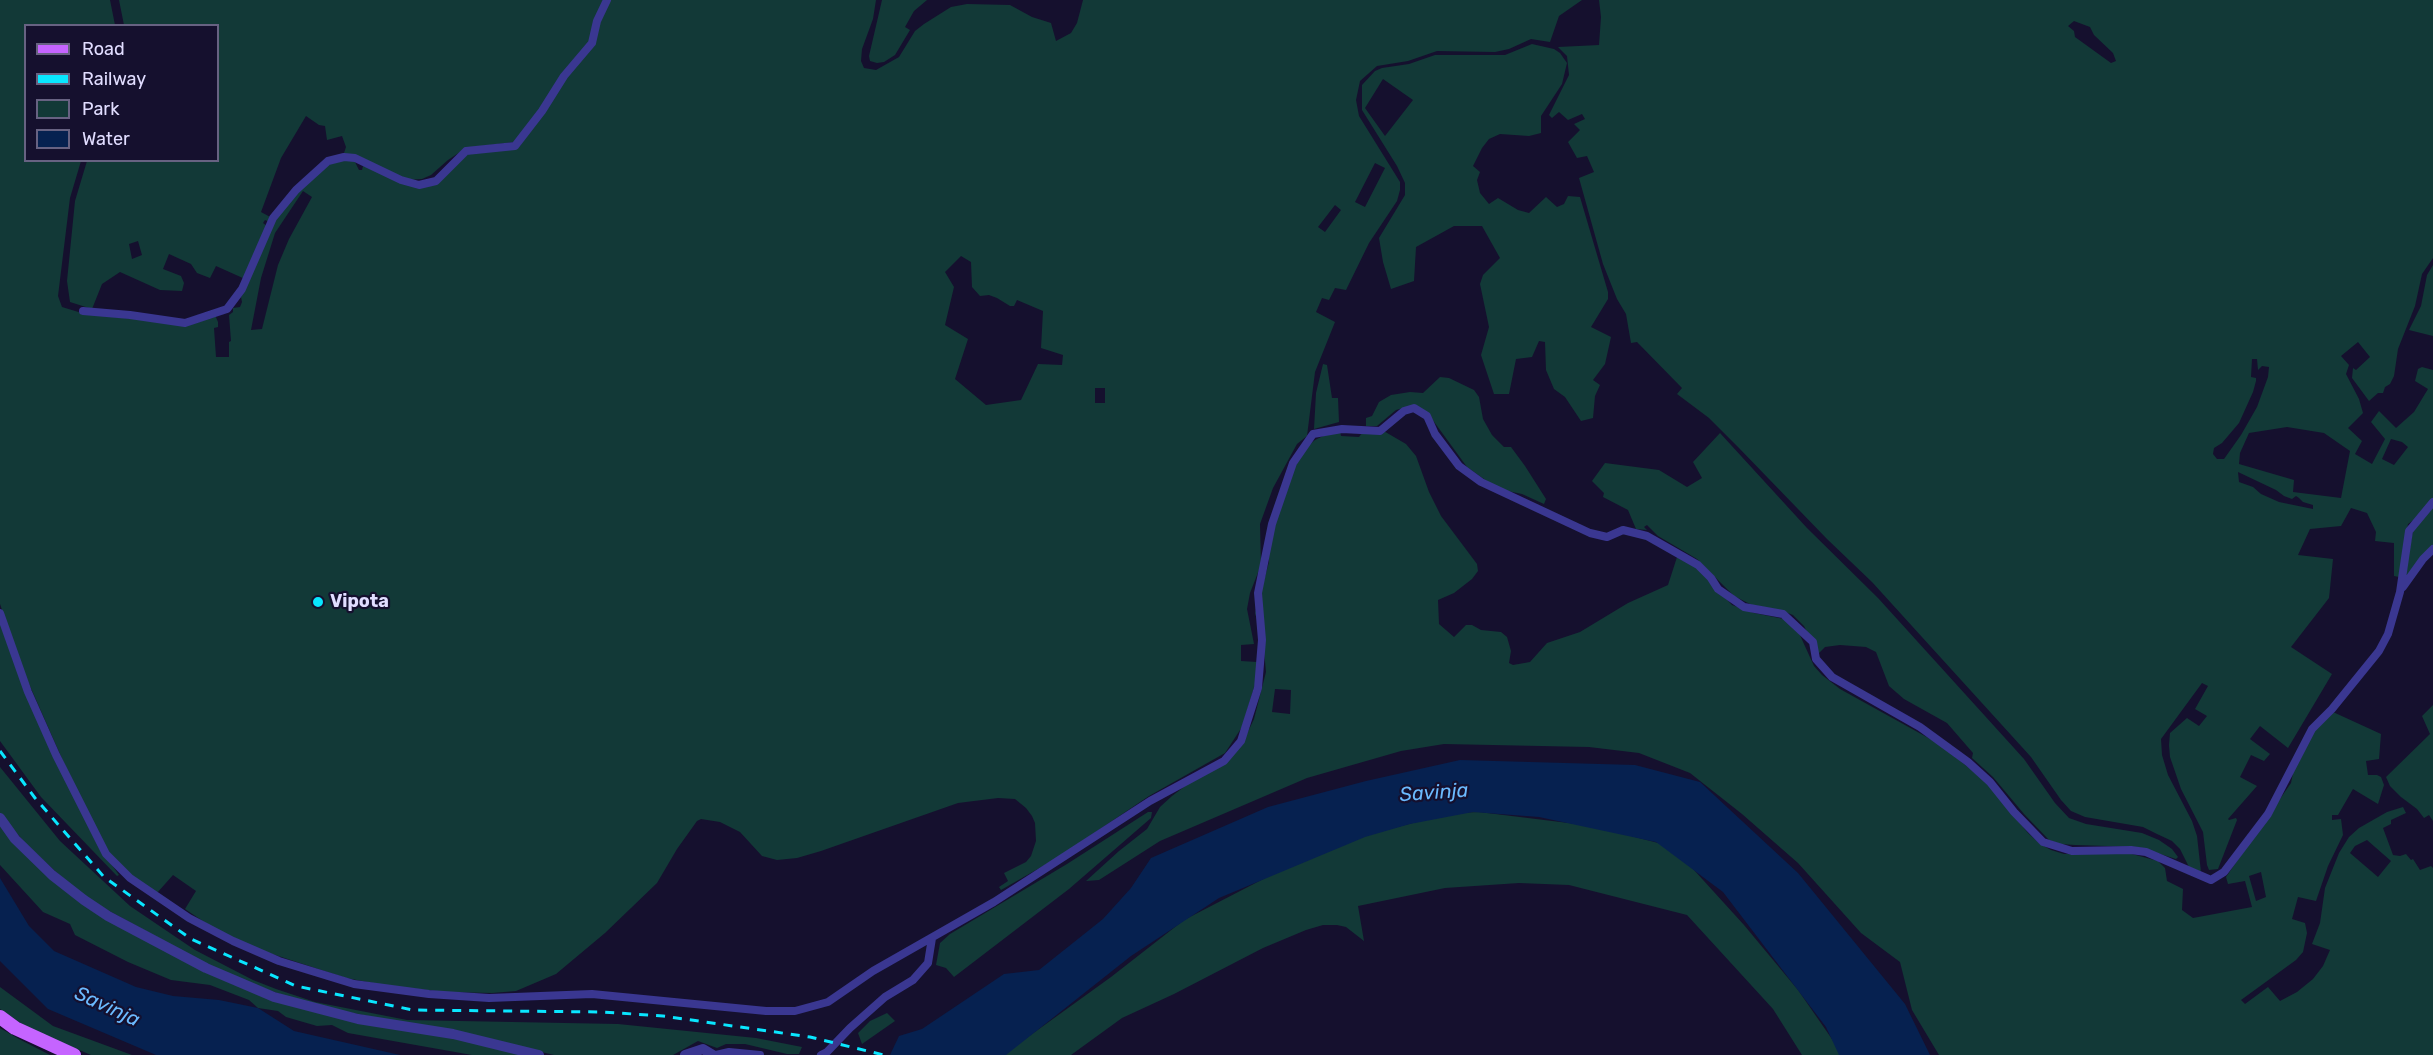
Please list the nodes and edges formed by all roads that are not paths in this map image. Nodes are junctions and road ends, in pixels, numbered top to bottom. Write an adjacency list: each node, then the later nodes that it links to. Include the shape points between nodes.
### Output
1 (607, 0): 2 (street, via 592,43 515,146 466,151 436,181 419,184 401,180 355,158 328,161 273,218 242,289 227,309 185,323)
2 (83, 312)
3 (2433, 502): 5 (street, via 2409,531)
4 (2433, 549): 5 (street)
5 (2400, 592): 8 (street, via 2379,651 2312,729 2268,814 2224,872 2211,880 2146,852 2072,851 2043,843 1968,762 1920,727 1832,677 1816,659 1813,642 1784,614 1744,608 1718,590 1698,565 1647,536 1623,530 1608,537 1590,533 1480,482 1458,466 1427,416 1414,408 1404,411 1380,431 1342,429 1313,434 1293,463 1272,524 1258,593 1262,640 1258,688 1241,741 1224,761 1150,801)
6 (0, 613): 8 (street, via 28,692 106,854 130,878 189,918 279,961 354,984 429,994 489,998 592,994 795,1011 828,1002)
7 (0, 818): 11 (street, via 15,839 52,875 108,916 274,998)
8 (932, 938): 15 (street, via 928,963 913,980 885,997)
9 (0, 1017): 10 (main road)
10 (74, 1055)
11 (539, 1055)
12 (685, 1055): 13 (street, via 703,1049)
13 (715, 1055): 14 (street)
14 (760, 1055)
15 (821, 1055)

